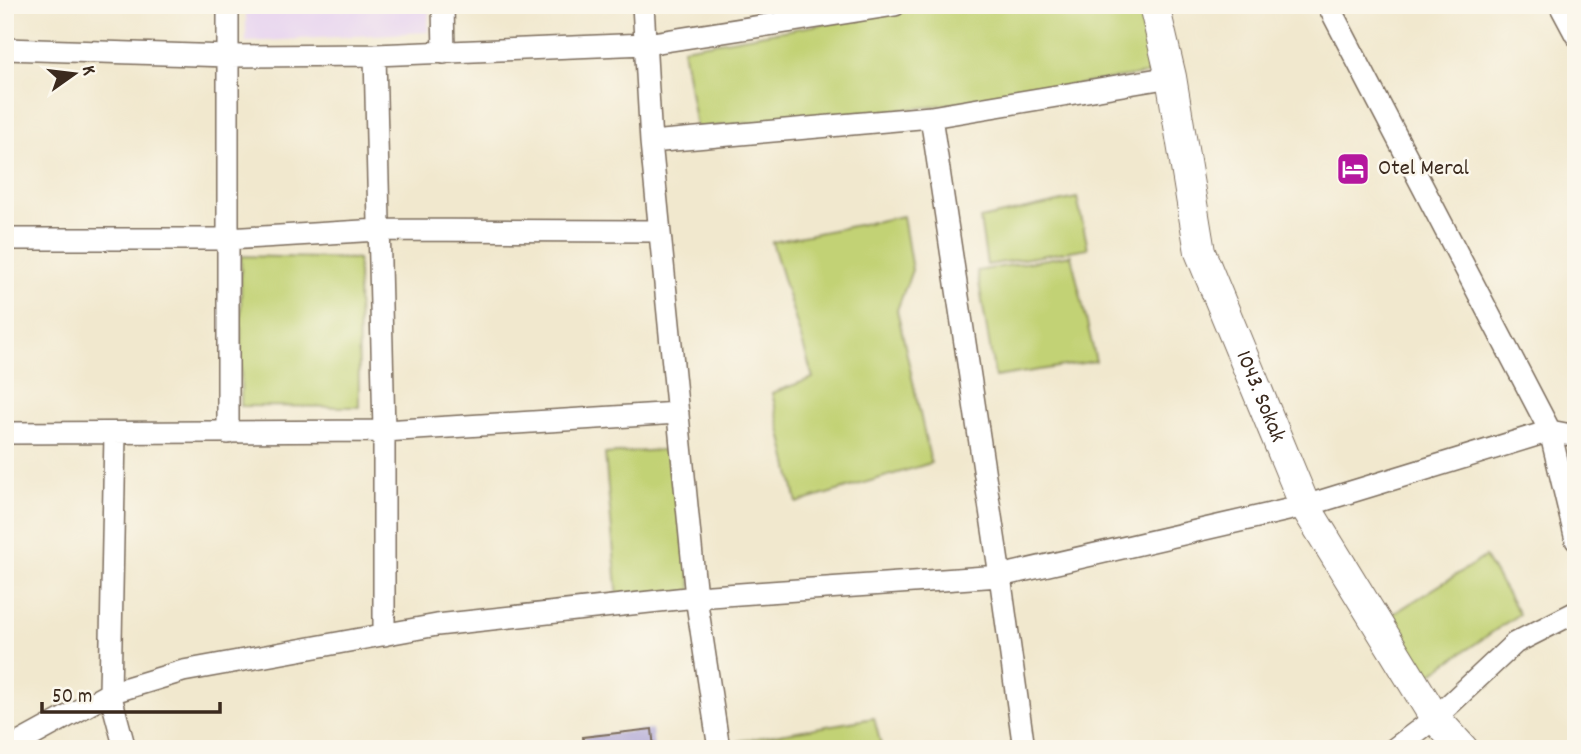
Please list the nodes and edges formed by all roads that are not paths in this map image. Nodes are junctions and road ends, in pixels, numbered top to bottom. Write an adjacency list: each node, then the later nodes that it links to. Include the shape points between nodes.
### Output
1 (228, 5): 13 (street)
2 (443, 5): 11 (street)
3 (643, 5): 9 (street)
4 (894, 5): 9 (street)
5 (1154, 5): 14 (street, 1043. Sokak)
6 (1560, 5): 8 (street)
7 (1332, 7): 22 (street)
8 (1576, 35)
9 (646, 44): 11 (street); 16 (street)
10 (5, 49): 13 (street)
11 (444, 52): 12 (street)
12 (375, 55): 13 (street); 17 (street)
13 (228, 56): 20 (street)
14 (1171, 77): 15 (street); 28 (street, 1043. Sokak, via 1200,252)
15 (931, 117): 16 (street); 30 (street)
16 (651, 142): 18 (street)
17 (379, 230): 18 (street); 20 (street); 23 (street)
18 (659, 231): 21 (street)
19 (5, 239): 20 (street)
20 (228, 239): 25 (street)
21 (678, 413): 23 (street); 31 (street)
22 (1550, 430): 27 (street); 28 (street); 29 (street)
23 (384, 431): 25 (street); 33 (street)
24 (5, 433): 26 (street)
25 (228, 433): 26 (street)
26 (115, 434): 34 (street)
27 (1576, 436)
28 (1305, 506): 30 (street); 35 (street, 1043. Sokak)
29 (1576, 540)
30 (1000, 576): 31 (street); 39 (street)
31 (696, 597): 33 (street, via 437,625); 38 (street)
32 (1576, 612): 35 (street, via 1515,643)
33 (384, 635): 34 (street, via 183,671)
34 (110, 693): 36 (street); 37 (street)
35 (1435, 718): 40 (street); 41 (street, 1043. Sokak)
36 (8, 749)
37 (125, 749)
38 (719, 749)
39 (1024, 749)
40 (1394, 749)
41 (1463, 749)

